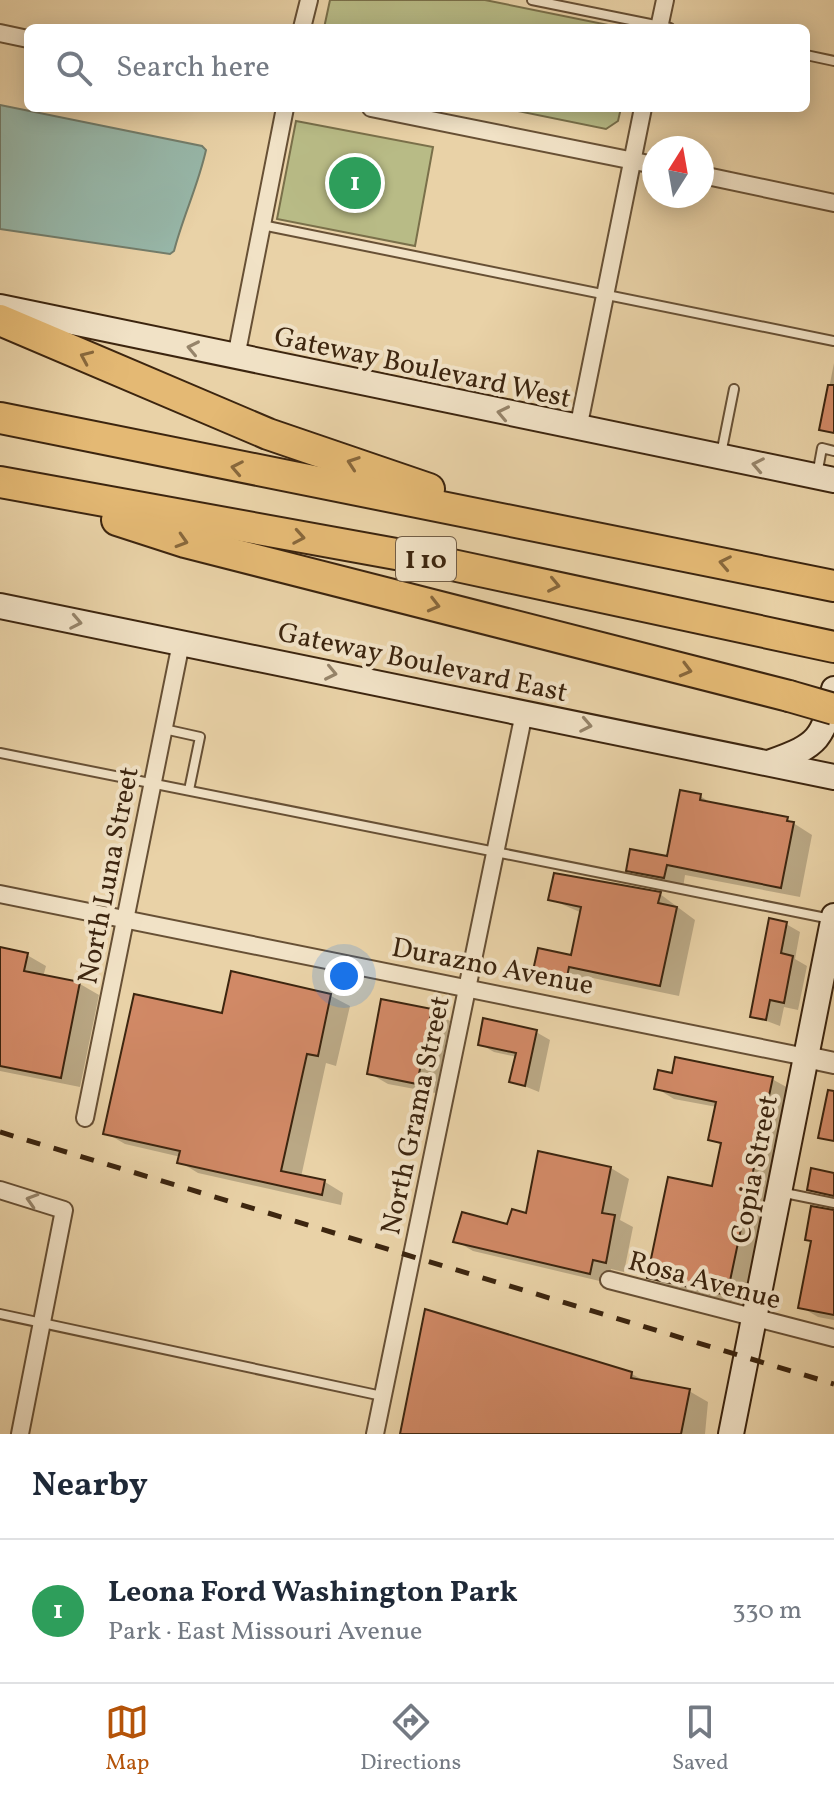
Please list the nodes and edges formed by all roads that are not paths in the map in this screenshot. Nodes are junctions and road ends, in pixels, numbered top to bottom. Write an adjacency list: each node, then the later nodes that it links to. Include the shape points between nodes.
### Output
1 (309, 0): 4 (street)
2 (532, 0): 5 (lane)
3 (665, 0): 6 (street)
4 (303, 24)
5 (648, 24)
6 (663, 24)
7 (0, 33): 8 (street)
8 (24, 38)
9 (810, 56): 10 (lane)
10 (834, 61)
11 (284, 112): 18 (street)
12 (391, 112): 14 (street)
13 (642, 112): 14 (street)
14 (632, 161): 15 (street); 19 (street)
15 (642, 163)
16 (714, 178): 17 (street)
17 (834, 203)
18 (261, 225): 19 (lane); 23 (street)
19 (606, 293): 22 (lane); 26 (street)
20 (0, 307): 23 (main road, Gateway Boulevard West, one-way to 20)
21 (0, 320): 32 (highway, one-way to 21, via 268,434)
22 (834, 341)
23 (236, 357): 26 (main road, Gateway Boulevard West, one-way to 23)
24 (734, 389): 28 (lane)
25 (0, 418): 32 (highway, I 10, one-way to 25)
26 (578, 429): 28 (main road, Gateway Boulevard West)
27 (834, 451): 29 (lane, via 822,448)
28 (720, 457): 29 (main road, Gateway Boulevard West, one-way to 28)
29 (825, 478)
30 (0, 482): 31 (highway, I 10)
31 (57, 494): 36 (highway, I 10, one-way to 36, via 429,560); 38 (highway, one-way to 38, bridge, via 185,542)
32 (588, 536): 33 (highway, I 10, one-way to 32)
33 (834, 586)
34 (0, 606): 35 (main road, Gateway Boulevard East, one-way to 35)
35 (181, 643): 39 (main road, Gateway Boulevard East, one-way to 39); 40 (street, North Luna Street)
36 (834, 647)
37 (834, 689): 42 (main road, via 819,739)
38 (834, 709)
39 (524, 713): 42 (main road, Gateway Boulevard East, one-way to 42); 46 (street, North Grama Street)
40 (164, 729): 44 (street, North Luna Street); 45 (lane, via 200,737)
41 (0, 753): 44 (lane)
42 (771, 762): 43 (main road, Gateway Boulevard East)
43 (834, 777)
44 (153, 782): 45 (lane); 49 (street, North Luna Street)
45 (189, 790): 46 (lane)
46 (494, 854): 48 (lane); 50 (street, North Grama Street)
47 (0, 894): 49 (street, Durazno Avenue)
48 (834, 918): 51 (main road, Copia Street)
49 (125, 919): 50 (street, Durazno Avenue); 53 (street, North Luna Street)
50 (466, 989): 51 (street, Durazno Avenue); 62 (street, North Grama Street)
51 (806, 1057): 52 (street, Durazno Avenue); 55 (main road, Copia Street)
52 (834, 1063)
53 (85, 1118)
54 (0, 1190): 60 (street, one-way to 54, via 64,1210)
55 (779, 1192): 56 (lane); 59 (main road, Copia Street)
56 (834, 1203)
57 (609, 1280): 59 (street, Rosa Avenue)
58 (0, 1314): 60 (lane)
59 (753, 1318): 61 (street, Rosa Avenue); 65 (main road, Copia Street)
60 (42, 1322): 62 (lane); 63 (street)
61 (834, 1338)
62 (383, 1396): 64 (street, North Grama Street)
63 (20, 1434)
64 (375, 1434)
65 (731, 1434)

